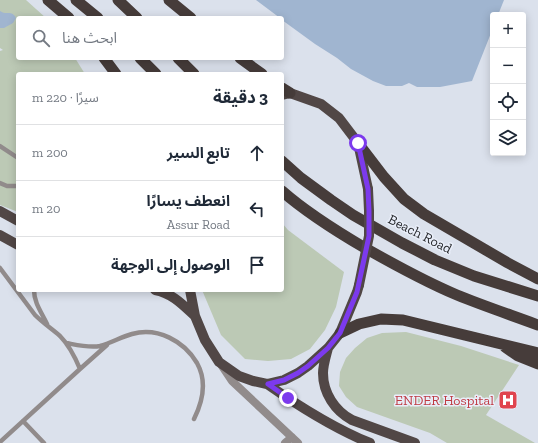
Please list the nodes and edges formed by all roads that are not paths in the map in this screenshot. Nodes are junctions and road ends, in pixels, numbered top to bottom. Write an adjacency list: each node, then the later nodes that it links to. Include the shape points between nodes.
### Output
1 (48, 0): 5 (highway)
2 (76, 0): 6 (highway)
3 (118, 0): 7 (highway)
4 (169, 0): 8 (highway)
5 (67, 16)
6 (96, 16)
7 (135, 16)
8 (189, 16)
9 (106, 60): 13 (highway)
10 (142, 60): 14 (highway)
11 (180, 60): 15 (highway)
12 (243, 60): 16 (highway)
13 (114, 72)
14 (154, 72)
15 (192, 72)
16 (259, 72)
17 (285, 92): 18 (main road, via 321,104 330,110)
18 (358, 143): 30 (highway, via 404,199 424,214 501,260); 40 (main road, bridge, via 368,189 369,236 359,285)
19 (0, 146): 20 (lane)
20 (16, 157)
21 (284, 163): 36 (highway, Beach Road, via 336,204 402,243 474,276)
22 (0, 183): 23 (lane)
23 (16, 186)
24 (284, 193): 38 (highway, via 343,236 394,265 458,295)
25 (0, 211): 26 (main road)
26 (16, 220)
27 (0, 235): 28 (main road)
28 (16, 244)
29 (0, 268): 31 (lane)
30 (538, 279)
31 (16, 290)
32 (18, 292): 39 (lane)
33 (34, 292): 39 (lane, via 36,303)
34 (160, 292): 37 (main road, via 174,298)
35 (190, 292): 37 (main road)
36 (538, 296)
37 (195, 316): 46 (main road, via 205,340)
38 (538, 325)
39 (49, 328): 42 (lane)
40 (340, 333): 43 (highway, via 359,324 381,319 403,320); 44 (main road)
41 (110, 342): 42 (lane, via 89,347); 48 (lane); 50 (lane, via 143,332 166,336 185,347 198,365 202,376 202,398)
42 (66, 343): 48 (lane)
43 (502, 344): 45 (highway); 47 (highway, via 518,356)
44 (328, 348): 49 (main road, via 298,373); 57 (main road, via 323,373 324,382 332,403 339,411 352,420)
45 (538, 353)
46 (219, 362): 49 (main road, via 239,376); 52 (street, via 232,381)
47 (538, 364)
48 (80, 369): 51 (lane)
49 (268, 384): 56 (main road, via 336,428)
50 (194, 419)
51 (23, 421): 53 (lane); 54 (lane)
52 (295, 440): 55 (street)
53 (0, 442)
54 (44, 443)
55 (285, 443)
56 (370, 443)
57 (415, 443)

